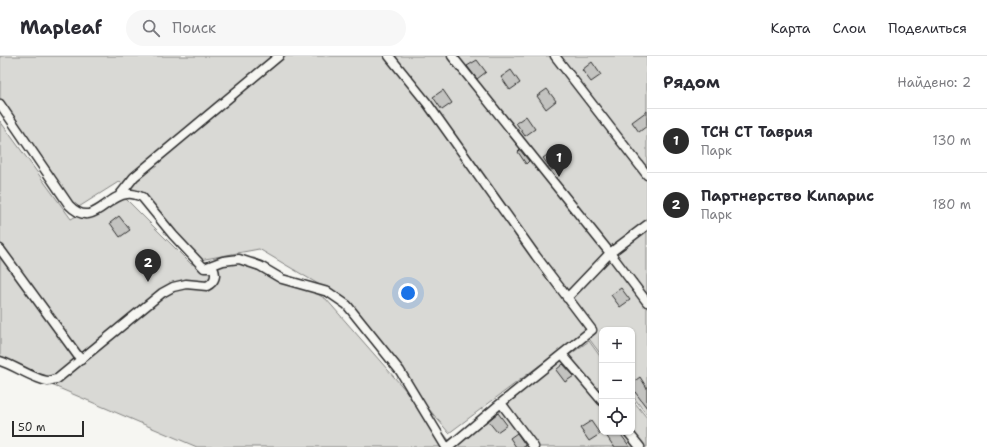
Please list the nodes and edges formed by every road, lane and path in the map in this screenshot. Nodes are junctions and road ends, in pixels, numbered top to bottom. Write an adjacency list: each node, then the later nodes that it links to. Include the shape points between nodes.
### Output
1 (279, 56): 7 (street, via 134,177)
2 (389, 56): 12 (street, via 427,103)
3 (452, 56): 10 (street)
4 (555, 56): 6 (street)
5 (0, 104): 7 (street, via 73,209 79,213 91,213)
6 (647, 176)
7 (119, 196): 11 (street, via 135,194 142,197)
8 (647, 225): 10 (street)
9 (0, 249): 15 (street)
10 (610, 253): 12 (street); 13 (street)
11 (204, 268): 15 (street, via 213,268 214,278 210,284 203,287 186,284 173,286); 20 (street, via 223,261 240,259 282,278 328,292 347,305 400,371)
12 (567, 298): 14 (street, via 592,330)
13 (647, 302)
14 (562, 354): 17 (street); 18 (street)
15 (81, 360): 16 (street, via 57,379 48,381)
16 (0, 361)
17 (600, 399)
18 (501, 403): 20 (street); 21 (street)
19 (630, 435): 22 (street)
20 (448, 447)
21 (534, 447)
22 (640, 447)

